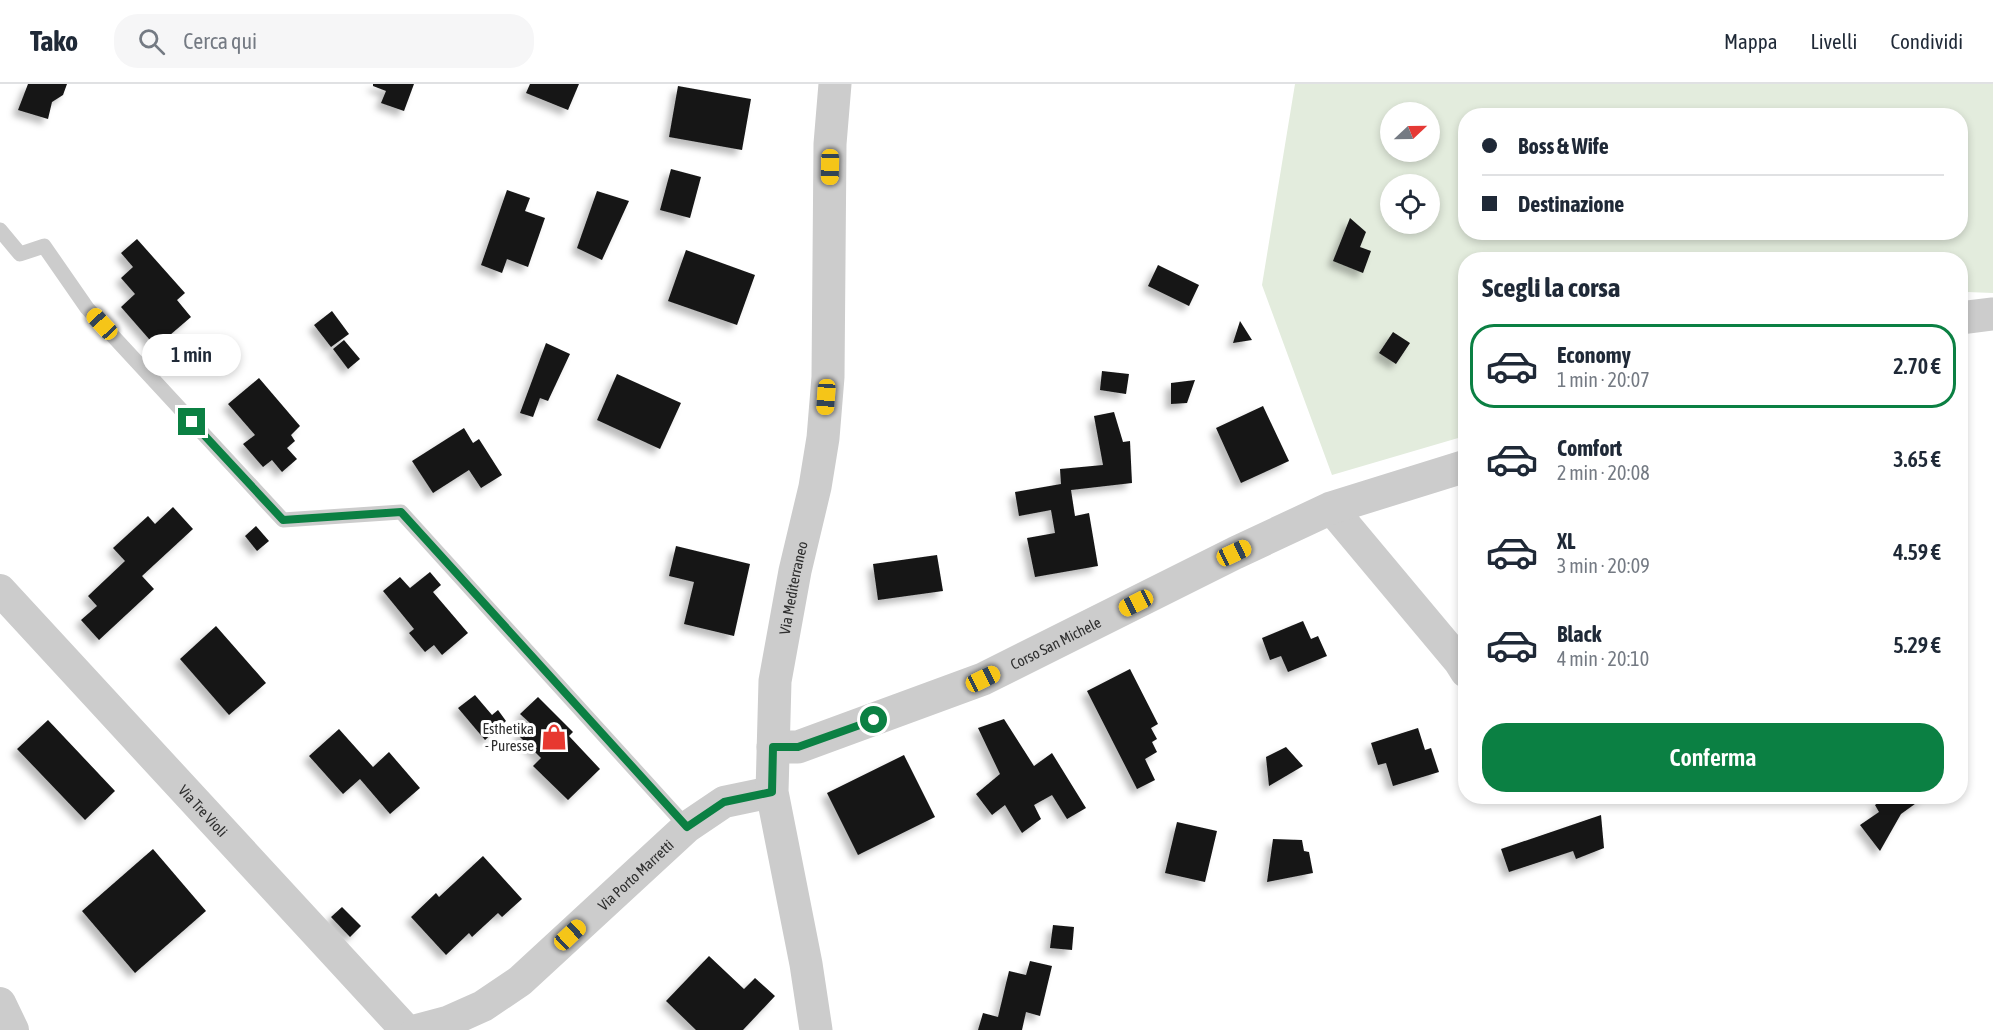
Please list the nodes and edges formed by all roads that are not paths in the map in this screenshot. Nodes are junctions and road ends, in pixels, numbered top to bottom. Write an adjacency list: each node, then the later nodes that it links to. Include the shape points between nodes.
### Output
1 (811, 84): 3 (street)
2 (835, 84): 3 (street)
3 (830, 144): 11 (street, Via Mediterraneo, via 828,377 823,438 775,681)
4 (0, 230): 13 (lane, via 20,254 44,246 87,308 283,520 401,512)
5 (1993, 314): 6 (street)
6 (1968, 317)
7 (1458, 468): 8 (street, Corso San Michele)
8 (1331, 508): 10 (street); 11 (street, Corso San Michele, via 983,679 798,747)
9 (0, 590): 16 (street, Via Tre Violi)
10 (1458, 659)
11 (773, 747): 12 (street, Via Mediterraneo)
12 (772, 792): 13 (street, Via Porto Marretti, via 724,802); 18 (street, Via Mediterraneo)
13 (687, 827): 17 (street, Via Porto Marretti, via 520,981 483,1006)
14 (0, 1004): 15 (street)
15 (13, 1030)
16 (406, 1030)
17 (417, 1030)
18 (816, 1030)

